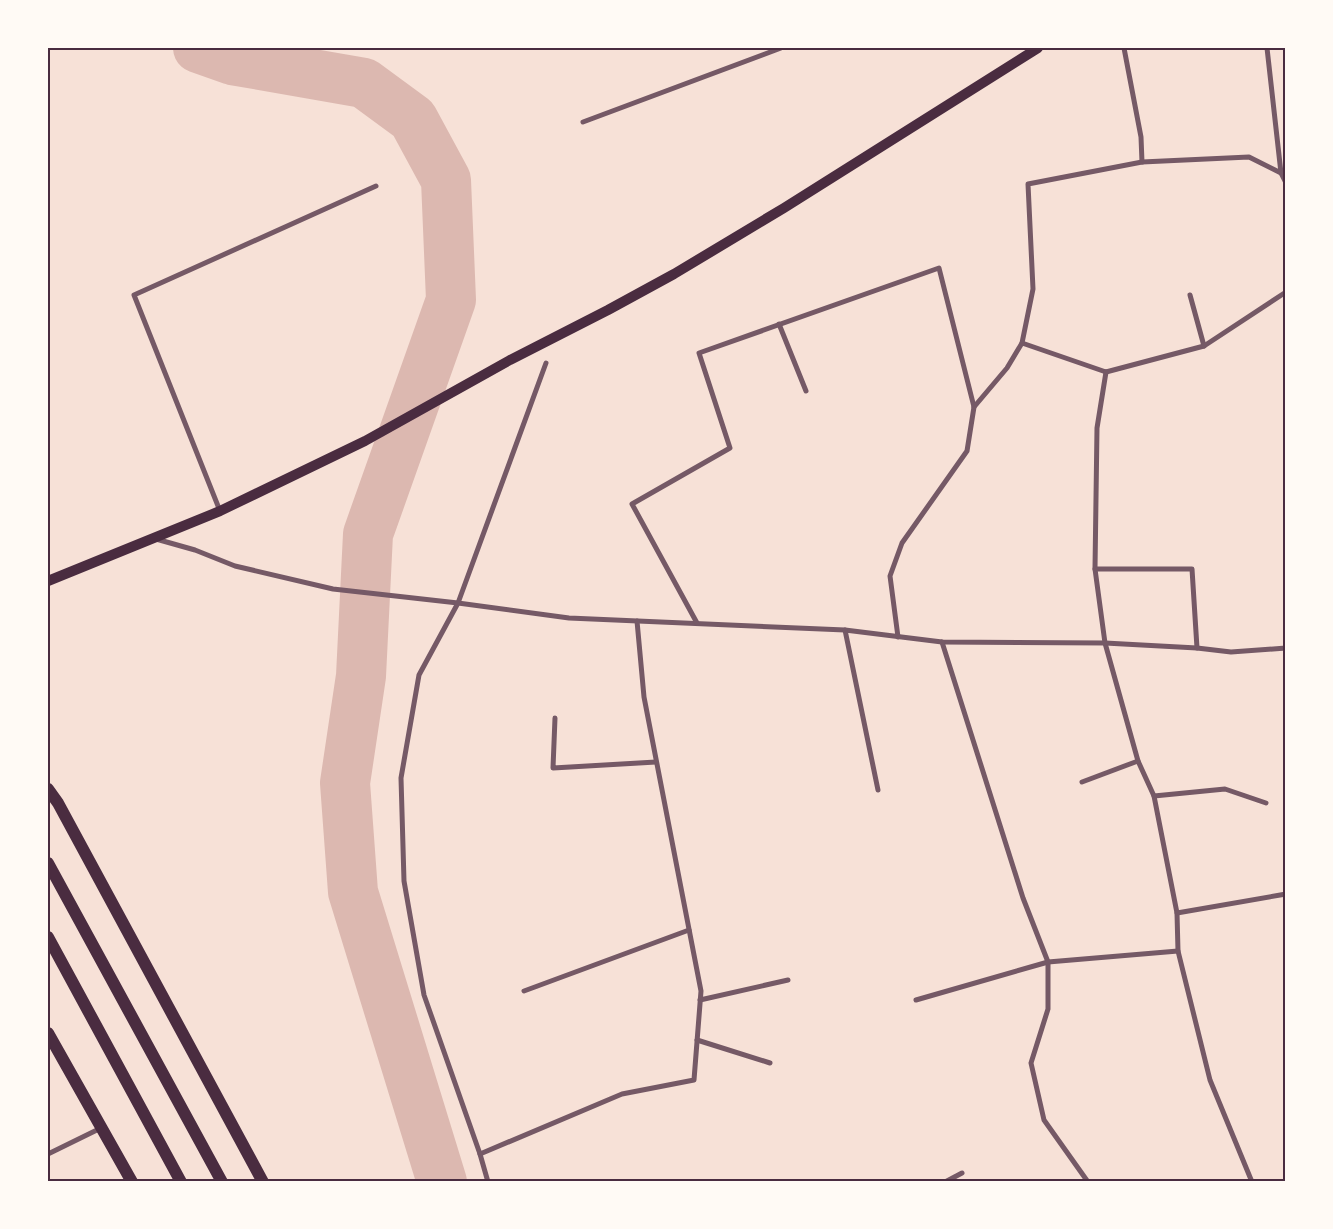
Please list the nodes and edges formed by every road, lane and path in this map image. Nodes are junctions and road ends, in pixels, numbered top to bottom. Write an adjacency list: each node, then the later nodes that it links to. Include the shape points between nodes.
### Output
1 (781, 48): 5 (street)
2 (1038, 48): 19 (main road, via 691,264 365,441)
3 (1124, 48): 6 (street, via 1141,137)
4 (1267, 48): 7 (street)
5 (583, 122)
6 (1142, 162): 7 (street, via 1249,157); 13 (street, via 1028,184 1033,289)
7 (1281, 173): 8 (street)
8 (1286, 183)
9 (376, 186): 19 (street, via 134,295)
10 (1286, 292): 14 (street)
11 (1190, 295): 14 (street)
12 (779, 324): 17 (street); 18 (street, via 939,268); 25 (street, via 699,353 730,448 632,504)
13 (1022, 343): 16 (street); 18 (street, via 1007,368)
14 (1204, 346): 16 (street)
15 (546, 363): 23 (street)
16 (1106, 372): 21 (street, via 1097,428)
17 (806, 392)
18 (974, 407): 27 (street, via 967,451 902,543 890,576)
19 (220, 511): 20 (main road)
20 (154, 538): 22 (main road); 23 (street, via 235,566 333,589)
21 (1095, 569): 29 (street); 30 (street, via 1192,569)
22 (48, 581)
23 (458, 602): 24 (street, via 569,618); 57 (street, via 419,675 401,778 404,881 424,995)
24 (638, 620): 25 (street); 34 (street, via 644,698)
25 (698, 623): 26 (street)
26 (845, 630): 27 (street); 37 (street)
27 (898, 637): 28 (street)
28 (942, 642): 29 (street); 47 (street, via 1023,898)
29 (1105, 643): 30 (street); 33 (street)
30 (1197, 648): 31 (street, via 1231,652)
31 (1286, 648)
32 (555, 718): 34 (street, via 553,768)
33 (1138, 761): 35 (street); 38 (street)
34 (656, 762): 44 (street)
35 (1082, 782)
36 (48, 789): 39 (main road)
37 (878, 790)
38 (1154, 796): 40 (street, via 1226,789); 43 (street)
39 (53, 800): 62 (main road)
40 (1266, 803)
41 (48, 863): 61 (main road)
42 (1286, 894): 43 (street)
43 (1177, 913): 46 (street)
44 (689, 930): 49 (street); 50 (street)
45 (48, 937): 60 (main road)
46 (1178, 951): 47 (street); 66 (street, via 1210,1080)
47 (1048, 962): 51 (street); 65 (street, via 1048,1009 1031,1063 1044,1120)
48 (788, 980): 50 (street)
49 (524, 992)
50 (700, 1000): 53 (street)
51 (916, 1000)
52 (48, 1033): 55 (main road)
53 (697, 1040): 54 (street); 57 (street, via 694,1080 622,1094)
54 (770, 1063)
55 (101, 1128): 56 (street); 59 (main road)
56 (48, 1154)
57 (480, 1154): 63 (street)
58 (962, 1173): 64 (street)
59 (132, 1182)
60 (181, 1182)
61 (222, 1182)
62 (263, 1182)
63 (488, 1182)
64 (945, 1182)
65 (1088, 1182)
66 (1252, 1182)

